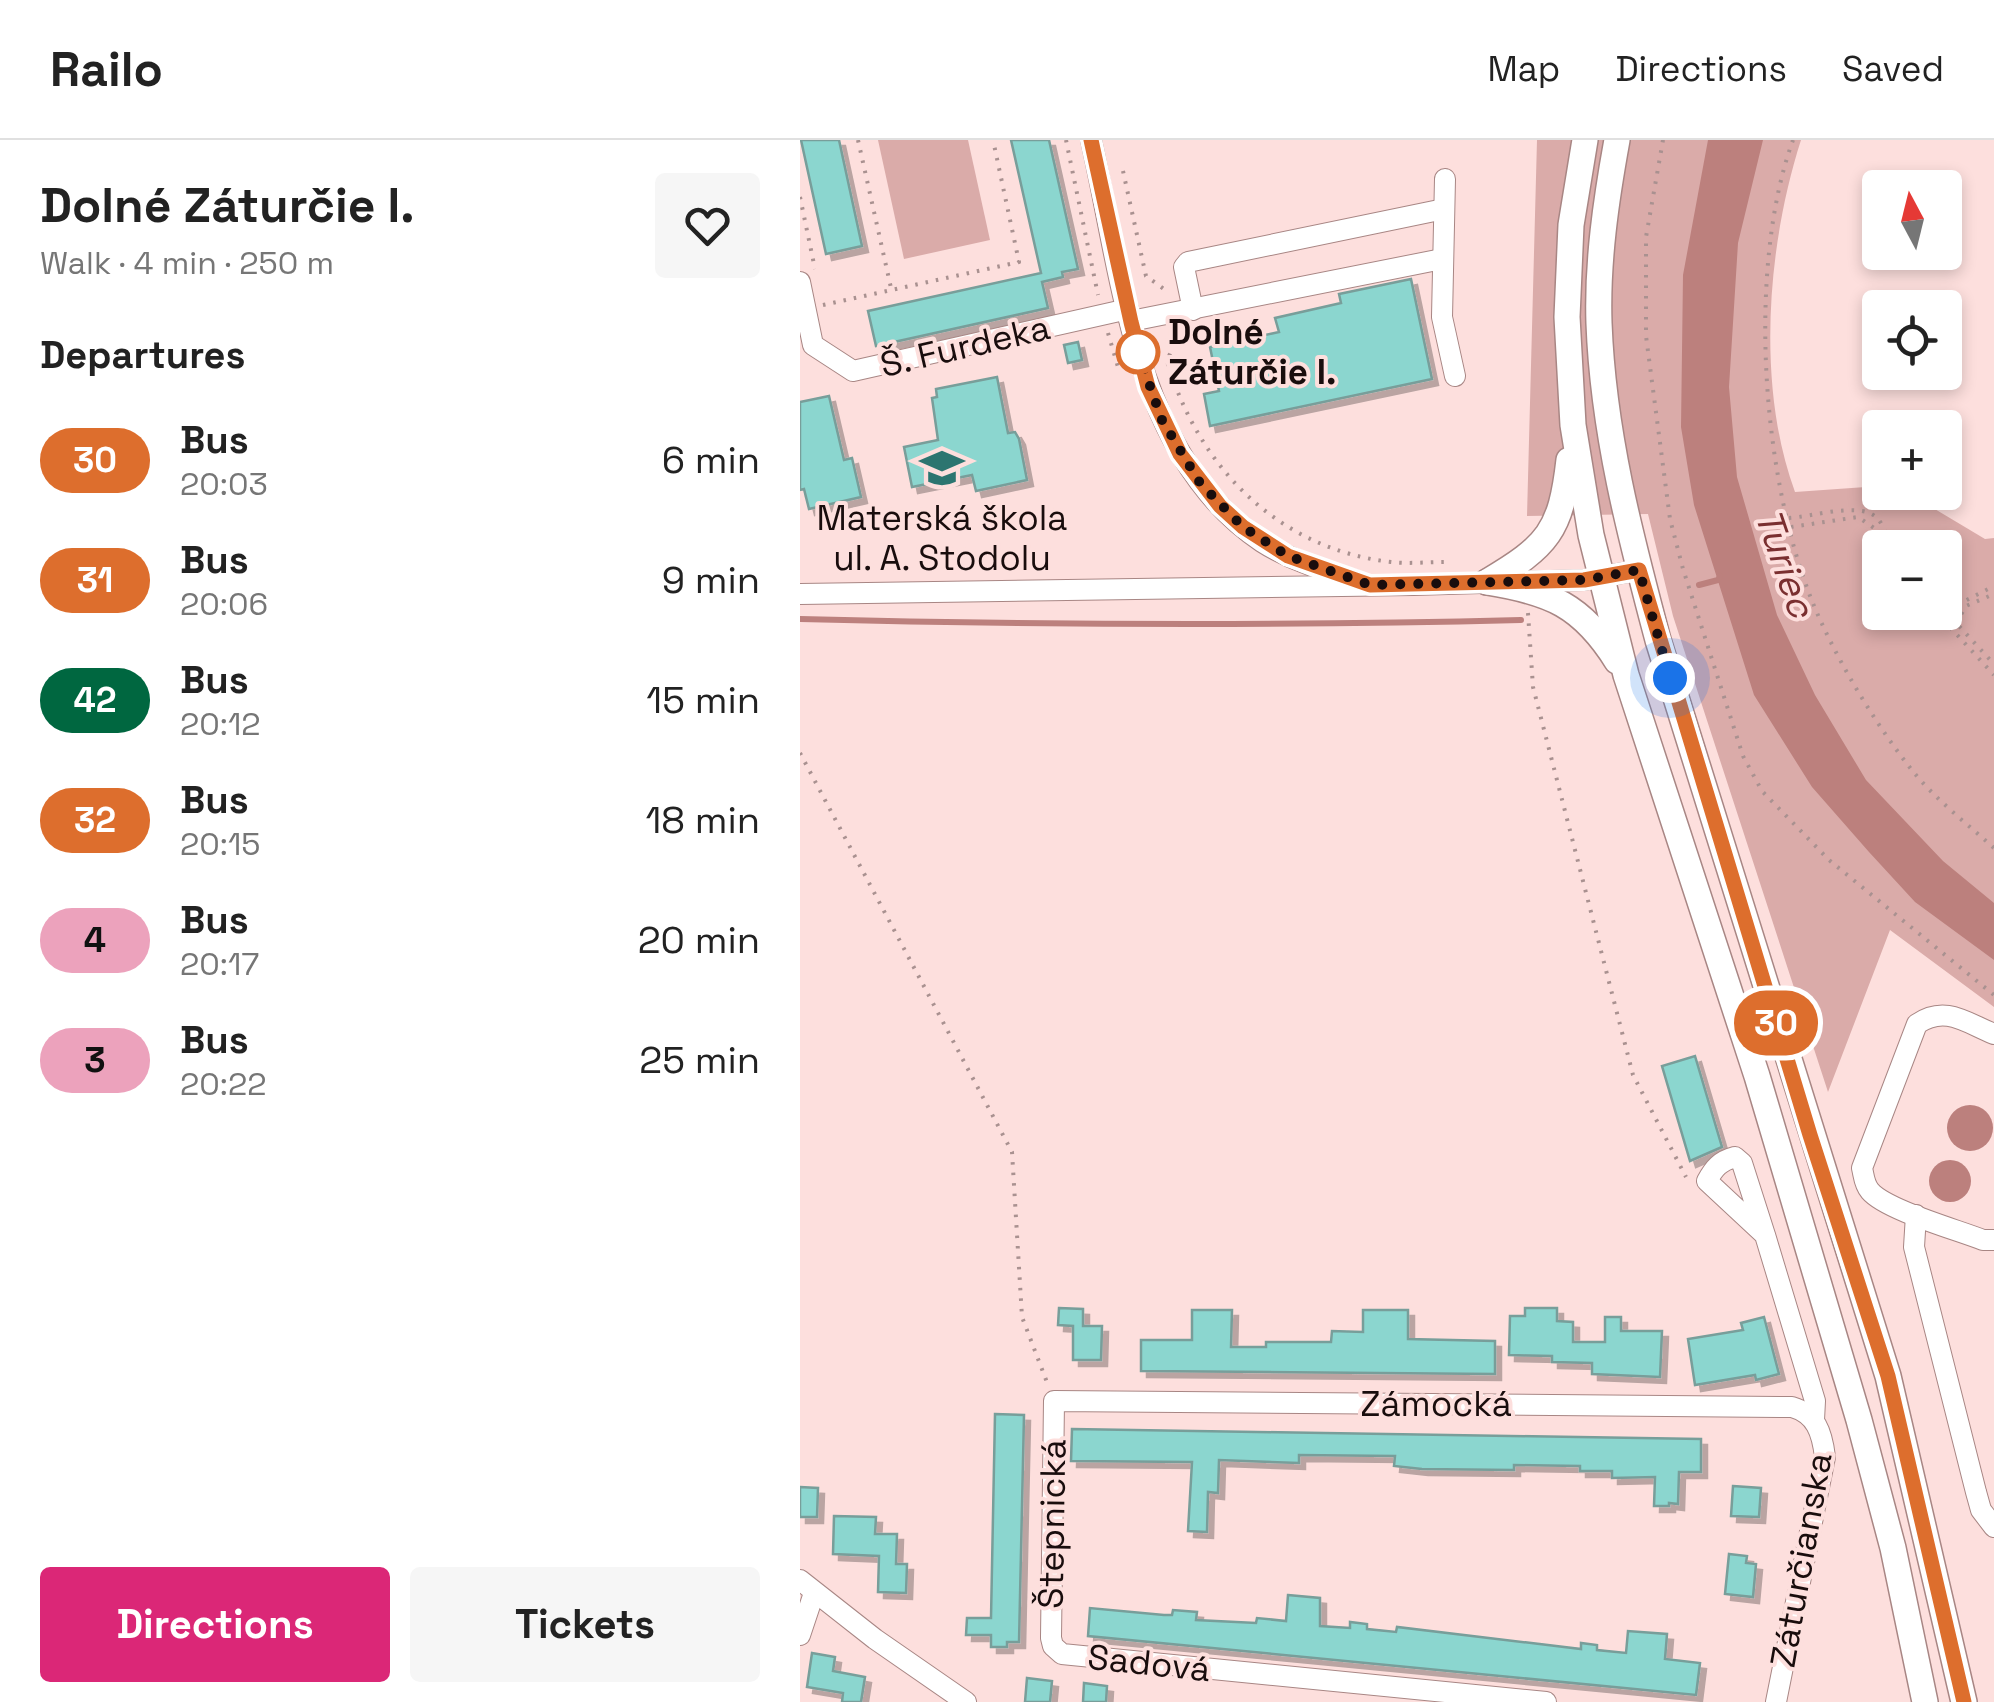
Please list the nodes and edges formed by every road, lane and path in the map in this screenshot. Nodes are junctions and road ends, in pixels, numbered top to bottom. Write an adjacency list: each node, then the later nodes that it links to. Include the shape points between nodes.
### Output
1 (858, 140): 15 (path)
2 (994, 140): 15 (path, via 1019,262)
3 (1066, 140): 18 (path)
4 (1092, 140): 19 (street)
5 (1584, 140): 25 (main road, via 1568,261)
6 (1616, 140): 31 (main road, via 1599,320 1607,420)
7 (1663, 140): 48 (path, via 1646,237 1648,355 1670,520 1743,756 1762,791 1828,860)
8 (1793, 140): 26 (path, via 1780,176 1766,311 1766,393)
9 (1123, 172): 16 (path, via 1146,276 1170,293)
10 (1445, 179): 12 (street)
11 (800, 198): 14 (path)
12 (1444, 209): 13 (street); 17 (street, via 1188,262)
13 (1442, 258): 17 (street, Š. Furdeka); 24 (street, via 1442,317)
14 (808, 276): 22 (street, Š. Furdeka)
15 (891, 288): 20 (path, via 823,304)
16 (1171, 302)
17 (1193, 310): 19 (street, Š. Furdeka)
18 (1103, 314): 19 (street, Š. Furdeka); 22 (street, Š. Furdeka, via 854,372); 23 (path)
19 (1130, 315): 34 (street, via 1162,420 1220,506 1264,543)
20 (827, 320)
21 (1178, 334): 30 (path, via 1166,361 1191,426 1232,482 1262,509 1319,542 1366,556)
22 (807, 346)
23 (1118, 367)
24 (1455, 376)
25 (1572, 425): 32 (main road); 33 (main road, via 1559,516 1536,551)
26 (1789, 518): 27 (path); 29 (path, via 1853,509 1868,511)
27 (1791, 528): 28 (path, via 1858,517); 47 (path, via 1823,626 1856,685 1912,770)
28 (1875, 530)
29 (1884, 530)
30 (1459, 562)
31 (1639, 570): 32 (street); 61 (main road, via 1888,1376)
32 (1602, 577): 33 (street); 44 (main road)
33 (1487, 582): 34 (street); 44 (main road, via 1530,589 1580,614)
34 (1370, 585): 36 (street)
35 (1994, 586): 38 (path)
36 (800, 594)
37 (1994, 594): 40 (path)
38 (1962, 602)
39 (1524, 606): 50 (path, via 1533,687 1633,1075)
40 (1962, 613)
41 (1962, 629): 43 (path)
42 (1952, 630): 45 (path)
43 (1994, 664)
44 (1626, 675): 60 (main road, via 1854,1401)
45 (1994, 675)
46 (800, 752): 54 (path, via 1012,1152 1022,1317)
47 (1994, 848)
48 (1994, 994)
49 (1994, 1034): 51 (street, via 1948,1014 1916,1024 1862,1168 1872,1194)
50 (1686, 1177)
51 (1916, 1215): 53 (street); 56 (street, via 1918,1266 1981,1510)
52 (1765, 1235): 55 (street, Záturčianska, via 1815,1401)
53 (1994, 1240)
54 (1054, 1402): 55 (street, Zámocká, via 1792,1407); 59 (street, Štepnická)
55 (1814, 1420): 64 (street, Záturčianska, via 1825,1456)
56 (1994, 1527)
57 (807, 1586): 58 (street); 62 (street)
58 (800, 1635)
59 (1053, 1646): 63 (street, Sadová, via 1062,1654)
60 (1920, 1674): 65 (main road); 66 (main road)
61 (1965, 1700)
62 (966, 1702)
63 (1546, 1702)
64 (1776, 1702)
65 (1907, 1702)
66 (1925, 1702)

